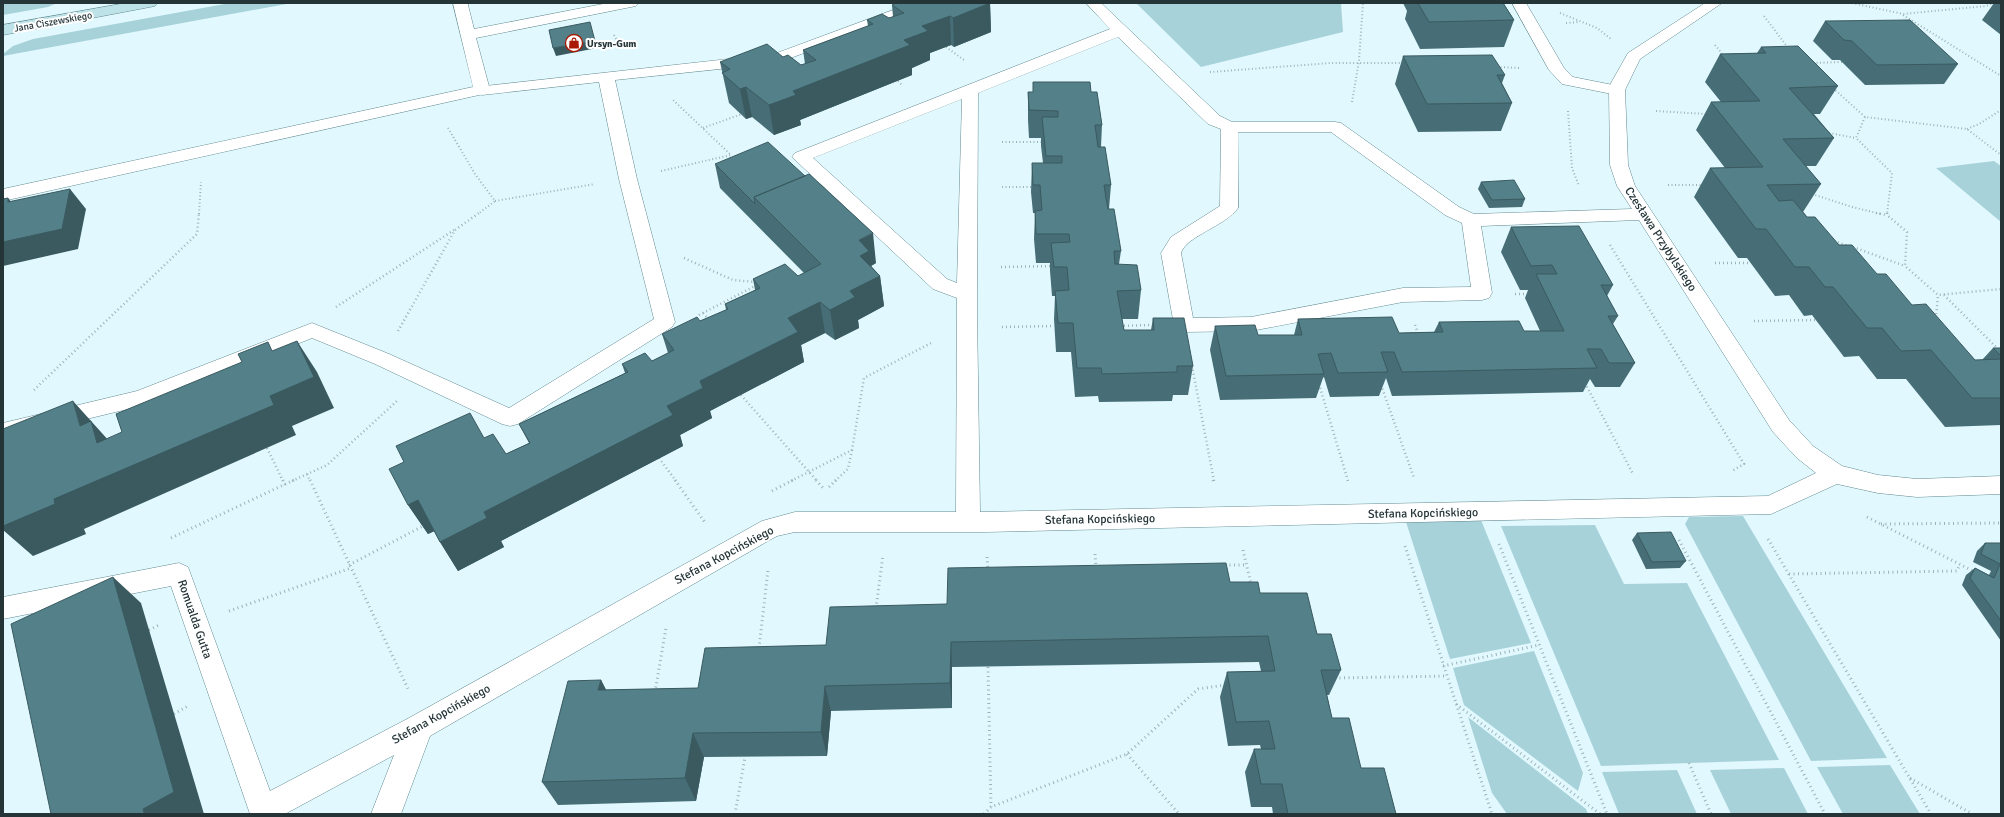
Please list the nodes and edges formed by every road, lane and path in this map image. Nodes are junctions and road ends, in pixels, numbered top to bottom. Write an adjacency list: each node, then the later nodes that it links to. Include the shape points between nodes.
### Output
1 (150, 3): 16 (street, Jana Ciszewskiego)
2 (462, 3): 18 (street, via 460,4)
3 (631, 3): 11 (street)
4 (1094, 3): 17 (street)
5 (1363, 3): 27 (path)
6 (1519, 3): 32 (street)
7 (1715, 3): 40 (street, Czesława Przybylskiego, via 1634,56)
8 (1852, 3): 13 (path)
9 (1993, 3): 13 (path, via 1986,6)
10 (920, 5): 15 (street); 33 (street, via 782,63)
11 (599, 10): 18 (street); 33 (path)
12 (1555, 11): 19 (path, via 1597,28)
13 (1903, 14): 36 (path)
14 (1764, 16): 24 (path)
15 (930, 18)
16 (3, 30)
17 (1121, 30): 35 (street); 39 (street)
18 (468, 35): 38 (street)
19 (1613, 41)
20 (1715, 45): 23 (path)
21 (946, 46): 22 (path)
22 (955, 54)
23 (1723, 54): 25 (path); 26 (path)
24 (1794, 54)
25 (1730, 55)
26 (1727, 60)
27 (1358, 61): 29 (path); 35 (path); 48 (path, via 1348,126)
28 (1842, 62): 30 (path)
29 (1406, 63)
30 (1812, 63)
31 (1493, 67): 32 (path)
32 (1557, 70): 40 (street, via 1568,81)
33 (636, 73): 34 (street)
34 (606, 76): 38 (street); 70 (street)
35 (1168, 76): 47 (street, via 1214,120)
36 (2001, 76)
37 (1832, 88): 46 (path)
38 (482, 90): 41 (street)
39 (970, 90): 80 (street); 80 (street, via 801,157 940,284)
40 (1617, 90): 65 (street, Czesława Przybylskiego, via 1619,165 1622,177)
41 (440, 100): 64 (street); 68 (path, via 446,124 475,174 495,202)
42 (2001, 110): 50 (path)
43 (1656, 111): 45 (path)
44 (742, 114): 49 (path)
45 (1708, 115)
46 (1865, 117): 50 (path); 52 (path)
47 (1229, 127): 48 (street); 88 (street, via 1229,208 1178,241 1171,253)
48 (1335, 127): 67 (street, via 1452,211)
49 (703, 128)
50 (1967, 129): 56 (path)
51 (1825, 133): 52 (path)
52 (1856, 138): 66 (path, via 1892,173)
53 (1018, 142): 54 (path)
54 (1050, 142)
55 (731, 155): 57 (path)
56 (2001, 155)
57 (739, 156)
58 (202, 178): 99 (path, via 197,234)
59 (1668, 185): 60 (path)
60 (1704, 185)
61 (1018, 187): 62 (path)
62 (1040, 187)
63 (1808, 192): 66 (path, via 1852,207)
64 (3, 195)
65 (1644, 214): 67 (street); 108 (street, Czesława Przybylskiego, via 1781,426 1805,452)
66 (1887, 215): 75 (path, via 1907,232)
67 (1471, 220): 88 (street, via 1482,293 1403,295 1251,324)
68 (455, 230): 92 (path, via 319,317); 93 (path)
69 (1827, 239): 75 (path)
70 (646, 247): 82 (path, via 666,249 733,280 760,283); 95 (street, via 665,322 510,418)
71 (1725, 263): 72 (path)
72 (1751, 263)
73 (1025, 266): 74 (path)
74 (1060, 266)
75 (1905, 266): 81 (path)
76 (2001, 289): 79 (path)
77 (1512, 294): 78 (path)
78 (1535, 294)
79 (1943, 294): 81 (path); 94 (path)
80 (968, 295): 91 (street)
81 (1938, 295): 87 (path)
82 (703, 312): 83 (path); 85 (path)
83 (698, 315)
84 (1816, 320): 86 (path)
85 (710, 321)
86 (1750, 321)
87 (1936, 322)
88 (1184, 325): 119 (path)
89 (1021, 326): 90 (path)
90 (1054, 326)
91 (968, 329): 106 (path, via 950,333 864,378 852,450); 121 (street)
92 (312, 330): 95 (street); 101 (street, via 243,369)
93 (397, 334)
94 (2001, 352)
95 (423, 378): 107 (path, via 327,465)
96 (1317, 378): 117 (path)
97 (1584, 380): 113 (path)
98 (1381, 384): 116 (path)
99 (32, 392)
100 (741, 395): 106 (path)
101 (122, 403): 102 (street); 103 (street)
102 (127, 425)
103 (3, 431)
104 (267, 448): 109 (path)
105 (659, 458): 126 (path)
106 (809, 471): 111 (path)
107 (308, 474): 109 (path); 133 (path)
108 (1835, 474): 110 (street, via 1878,484 1917,488); 112 (street, Stefana Kopcińskiego, via 1771,505)
109 (285, 485): 129 (path)
110 (2001, 485)
111 (768, 493)
112 (1749, 506): 113 (street, Stefana Kopcińskiego); 136 (path)
113 (1656, 508): 114 (street, Stefana Kopcińskiego); 168 (path)
114 (1486, 512): 116 (street, Stefana Kopcińskiego); 142 (path)
115 (1394, 513): 116 (street, Stefana Kopcińskiego); 117 (street, Stefana Kopcińskiego); 144 (path)
116 (1425, 513)
117 (1357, 514): 119 (street, Stefana Kopcińskiego)
118 (1861, 514): 124 (path)
119 (1221, 517): 121 (street, Stefana Kopcińskiego)
120 (714, 522): 126 (path)
121 (968, 522): 122 (street, Stefana Kopcińskiego)
122 (888, 523): 128 (street, Stefana Kopcińskiego, via 795,522); 140 (path)
123 (2001, 523): 124 (path)
124 (1880, 524): 130 (path)
125 (423, 526): 133 (path)
126 (707, 526): 127 (path)
127 (700, 530)
128 (758, 534): 138 (street, Stefana Kopcińskiego); 143 (path, via 768,567)
129 (172, 538)
130 (1960, 564): 135 (path); 136 (path, via 1958,570)
131 (1224, 565): 132 (path)
132 (1246, 565)
133 (350, 566): 141 (path); 150 (path)
134 (1247, 570): 137 (path)
135 (1974, 571)
136 (1789, 574): 157 (path)
137 (1251, 588)
138 (654, 593): 151 (path, via 668,616); 153 (street, Stefana Kopcińskiego)
139 (3, 608): 141 (street, Romualda Gutta, via 180,574)
140 (874, 616)
141 (196, 622): 159 (street, Romualda Gutta)
142 (1539, 645): 144 (path); 166 (path)
143 (759, 650)
144 (1443, 666): 146 (path)
145 (988, 667): 158 (path)
146 (1447, 676): 147 (path); 152 (path)
147 (1332, 678)
148 (1227, 685): 154 (path, via 1198,690)
149 (416, 687): 150 (path)
150 (408, 691): 153 (path)
151 (654, 699)
152 (1455, 704): 164 (path); 165 (path)
153 (419, 727): 159 (street, Stefana Kopcińskiego); 160 (street)
154 (1127, 754): 158 (path); 163 (path)
155 (745, 758): 161 (path)
156 (1689, 763): 167 (path)
157 (1910, 778): 169 (path); 170 (path)
158 (991, 807): 162 (path)
159 (263, 810)
160 (386, 814)
161 (735, 814)
162 (984, 814)
163 (1179, 814)
164 (1492, 814)
165 (1600, 814)
166 (1607, 814)
167 (1711, 814)
168 (1825, 814)
169 (1932, 814)
170 (1972, 814)

